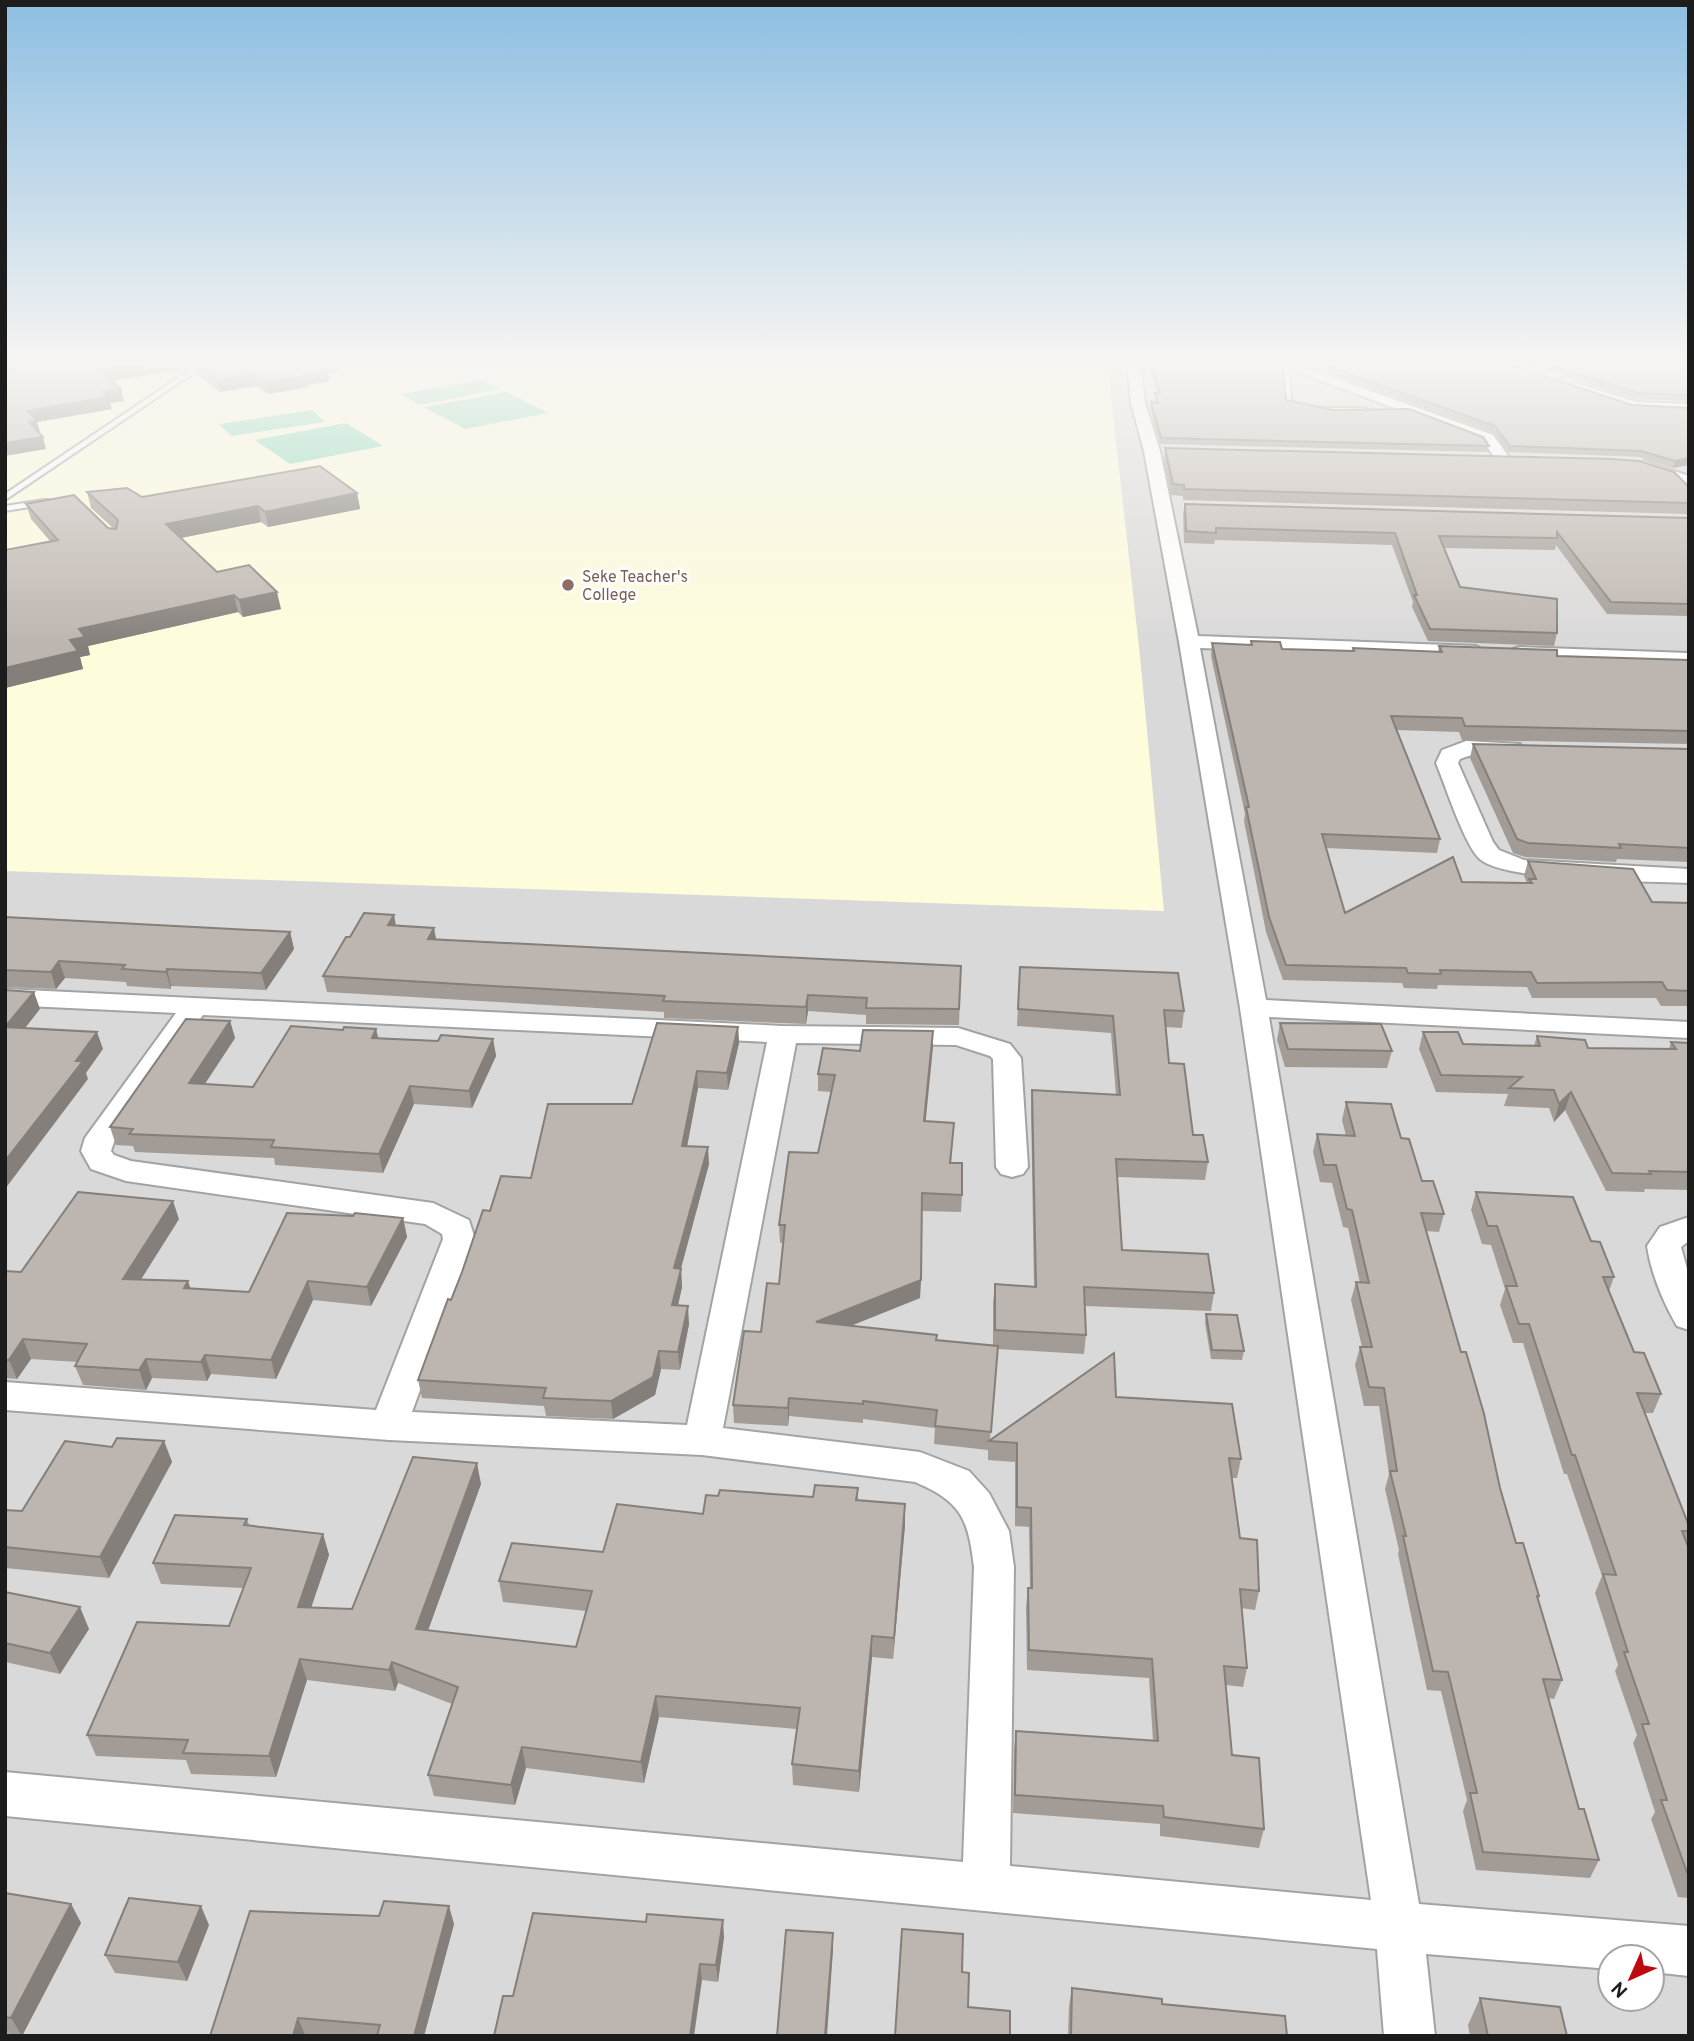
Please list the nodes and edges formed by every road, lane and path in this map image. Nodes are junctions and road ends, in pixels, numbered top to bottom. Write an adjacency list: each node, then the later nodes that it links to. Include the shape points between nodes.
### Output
1 (67, 456): 7 (lane)
2 (1160, 456): 10 (street)
3 (1501, 456): 4 (street)
4 (1504, 461)
5 (1628, 464): 6 (street)
6 (1689, 481)
7 (5, 498)
8 (60, 499): 9 (lane)
9 (5, 509)
10 (1189, 642): 11 (street); 16 (street)
11 (1689, 659)
12 (1536, 750): 13 (street, via 1466,748 1450,755 1447,763 1490,855 1531,868)
13 (1689, 876)
14 (5, 997): 15 (street)
15 (196, 1005): 18 (street); 23 (street, via 100,1138 96,1152 102,1163 127,1171 433,1214 457,1228 459,1239)
16 (1254, 1008): 17 (street); 27 (street)
17 (1689, 1030)
18 (783, 1034): 19 (street, via 958,1037 1000,1050 1007,1058); 24 (street)
19 (1012, 1167)
20 (1689, 1228): 21 (street, via 1672,1235 1664,1246)
21 (1689, 1317)
22 (5, 1396): 23 (street)
23 (389, 1425): 24 (street)
24 (702, 1440): 26 (street, via 920,1467 955,1482 975,1504 989,1531 994,1567)
25 (5, 1794): 26 (street)
26 (986, 1886): 27 (street)
27 (1399, 1927): 28 (street); 29 (street)
28 (1689, 1951)
29 (1410, 2036)

